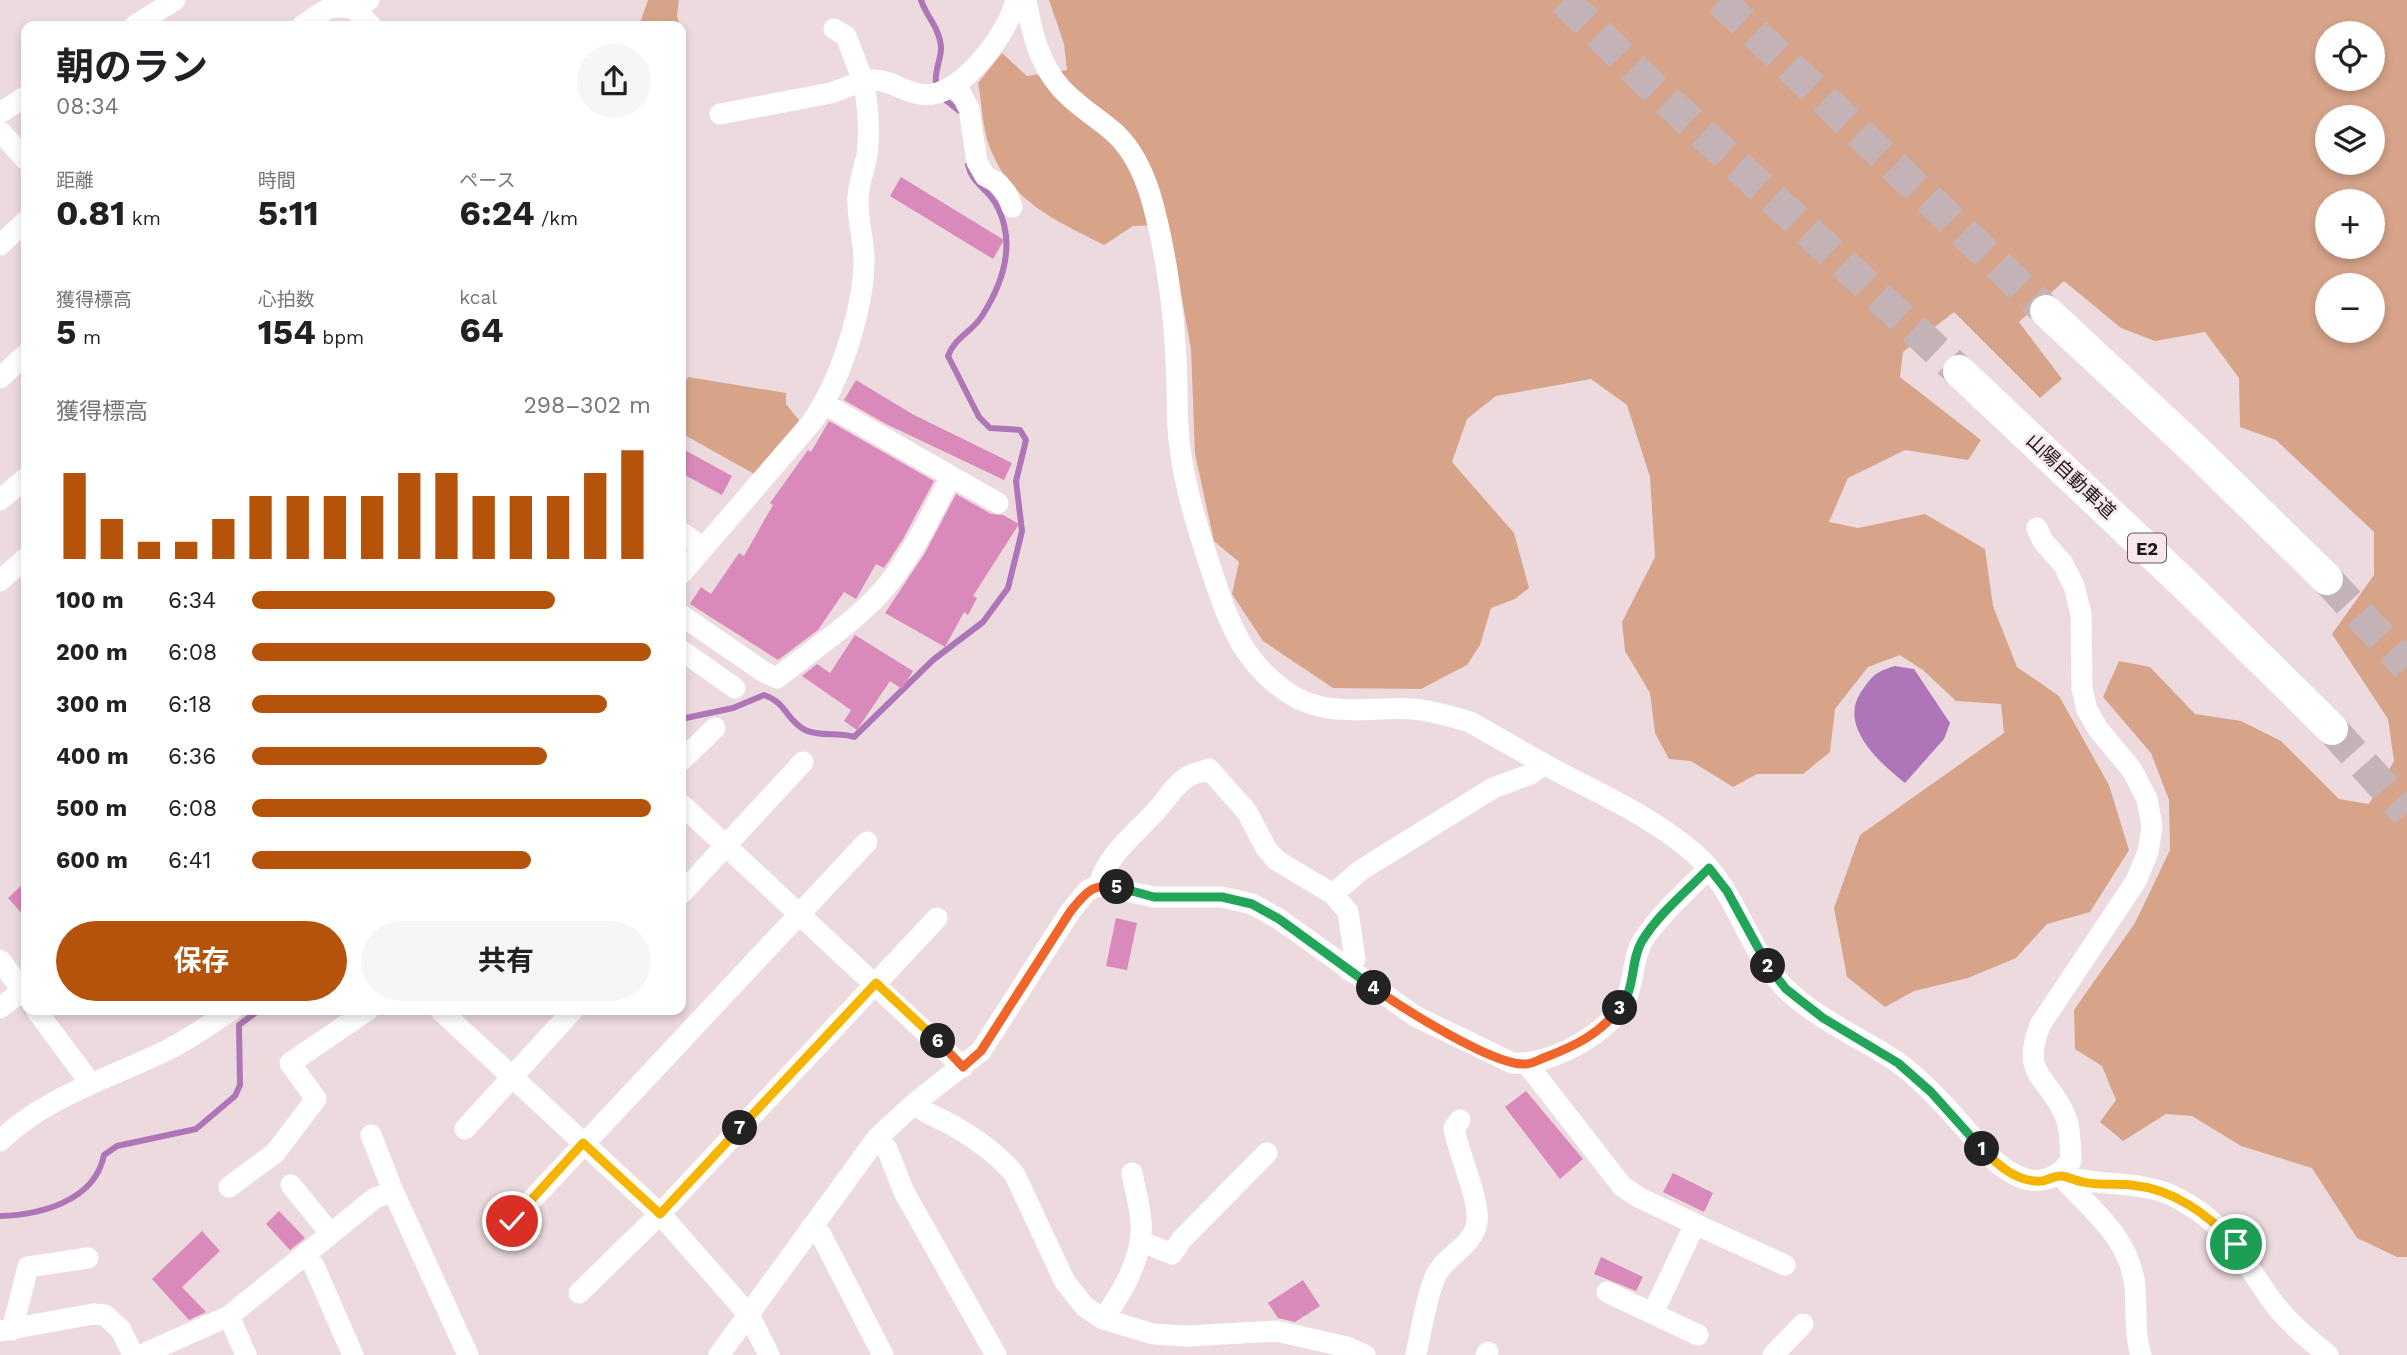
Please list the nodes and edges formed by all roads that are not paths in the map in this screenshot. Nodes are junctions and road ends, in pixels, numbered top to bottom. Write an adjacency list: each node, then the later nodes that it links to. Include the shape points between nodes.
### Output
1 (175, 0): 5 (street)
2 (1025, 0): 10 (street, via 1014,6 1010,20 967,77); 42 (street, via 1034,40 1047,69 1075,102 1116,134 1144,177 1174,320 1183,468 1198,530 1241,648 1290,694 1312,704 1338,711 1412,709 1446,714)
3 (323, 4): 4 (street); 6 (street)
4 (362, 4): 7 (street)
5 (142, 21)
6 (307, 21)
7 (369, 21)
8 (834, 29): 9 (street, via 846,37)
9 (863, 80): 10 (street, via 877,78 922,95 947,91); 13 (street, via 831,93); 23 (street, via 867,152 858,198 864,257 860,295 839,372)
10 (956, 84): 16 (street, via 969,109 977,162 985,176 1007,194)
11 (21, 99): 12 (street)
12 (0, 113)
13 (720, 114)
14 (0, 131): 15 (street)
15 (21, 154)
16 (1012, 207)
17 (21, 226): 18 (street)
18 (0, 245)
19 (2046, 311): 33 (highway)
20 (21, 359): 22 (street)
21 (1959, 371): 39 (highway, 山陽自動車道 / E2)
22 (0, 378)
23 (825, 404): 24 (street); 30 (street)
24 (950, 478): 27 (street); 35 (street, via 912,552 886,587 777,678)
25 (21, 482): 26 (street)
26 (0, 500)
27 (998, 503)
28 (2036, 528): 76 (street, via 2074,586 2081,614 2082,688 2087,710 2132,770 2147,799 2152,826 2136,881 2040,1025 2032,1046 2042,1082 2070,1128 2071,1161)
29 (686, 536): 30 (street)
30 (703, 548): 32 (street)
31 (21, 562): 34 (street)
32 (686, 568)
33 (2327, 579)
34 (0, 581)
35 (686, 618)
36 (686, 654): 37 (street)
37 (735, 688)
38 (715, 728): 40 (street)
39 (2332, 729)
40 (686, 756)
41 (803, 762): 45 (street)
42 (1544, 764): 46 (street, via 1615,799); 49 (street, via 1531,774 1493,788 1383,856)
43 (686, 809): 45 (street)
44 (867, 842): 50 (street)
45 (726, 845): 48 (street); 50 (street)
46 (1709, 868): 63 (street, via 1642,942 1624,1002 1605,1027 1587,1040); 76 (street, via 1786,989 1823,1018 1898,1063 2001,1167 2023,1179 2042,1181)
47 (1099, 885): 49 (street, via 1130,837 1168,795 1188,776 1209,769 1247,812 1276,860); 53 (street, via 1154,897 1222,897 1252,904); 64 (street, via 1087,891 1070,912 981,1051)
48 (686, 889)
49 (1333, 894): 53 (street, via 1348,912 1353,931 1355,959)
50 (800, 913): 54 (street); 73 (street)
51 (937, 918): 54 (street)
52 (0, 960): 55 (street)
53 (1349, 970): 63 (street, via 1415,1017 1500,1058)
54 (876, 983): 64 (street); 80 (street)
55 (21, 987)
56 (21, 995): 57 (street)
57 (0, 1008)
58 (40, 1015): 66 (street)
59 (224, 1015): 66 (street, via 169,1049)
60 (361, 1015): 78 (street, via 290,1063 316,1098 275,1153)
61 (445, 1015): 65 (street)
62 (568, 1015): 65 (street)
63 (1527, 1064): 82 (street, via 1622,1186)
64 (963, 1067): 67 (street)
65 (512, 1076): 69 (street); 73 (street)
66 (91, 1084): 72 (street, via 15,1126)
67 (915, 1103): 71 (street); 94 (street, via 1004,1162 1015,1175 1065,1282 1085,1307)
68 (1460, 1120): 108 (street, via 1454,1129 1456,1141 1478,1221 1473,1235 1436,1275)
69 (465, 1129)
70 (371, 1135): 79 (street)
71 (877, 1138): 83 (street); 106 (street)
72 (0, 1141)
73 (583, 1143): 80 (street); 81 (street)
74 (1267, 1153): 85 (street, via 1172,1254)
75 (1132, 1173): 85 (street)
76 (2060, 1175): 110 (street, via 2110,1224 2127,1252); 111 (street, via 2083,1182 2132,1185 2168,1194 2196,1208 2236,1244 2294,1327)
77 (291, 1185): 84 (street)
78 (229, 1187)
79 (393, 1191): 84 (street, via 375,1198); 102 (street)
80 (660, 1214): 90 (street); 92 (street)
81 (512, 1221)
82 (1695, 1224): 88 (street); 91 (street)
83 (811, 1227): 92 (street); 105 (street, via 821,1235)
84 (330, 1233): 86 (street)
85 (1140, 1241): 94 (street, via 1126,1281)
86 (306, 1254): 93 (street); 101 (street)
87 (88, 1258): 96 (street, via 28,1267)
88 (1785, 1265)
89 (1607, 1292): 91 (street)
90 (579, 1293)
91 (1653, 1313): 97 (street)
92 (748, 1315): 103 (street); 104 (street)
93 (229, 1316): 99 (street); 100 (street)
94 (1103, 1320): 107 (street, via 1153,1334 1276,1331)
95 (1803, 1324): 109 (street)
96 (6, 1330): 98 (street, via 106,1315 121,1330)
97 (1698, 1335)
98 (133, 1355)
99 (141, 1355)
100 (246, 1355)
101 (353, 1355)
102 (468, 1355)
103 (719, 1355)
104 (769, 1355)
105 (883, 1355)
106 (996, 1355)
107 (1365, 1355)
108 (1416, 1355)
109 (1773, 1355)
110 (2141, 1355)
111 (2328, 1355)

